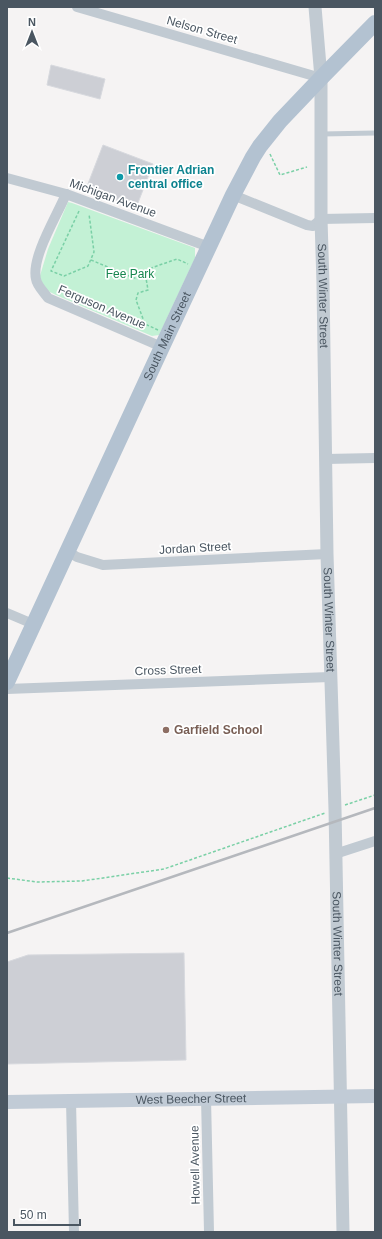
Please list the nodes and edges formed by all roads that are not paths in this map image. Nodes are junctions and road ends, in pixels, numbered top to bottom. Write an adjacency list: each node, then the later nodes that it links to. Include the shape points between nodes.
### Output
1 (77, 7): 4 (street, Nelson Street)
2 (315, 7): 4 (street, South Winter Street)
3 (375, 23): 4 (main road, South Main Street)
4 (321, 78): 6 (street, South Winter Street); 9 (main road, South Main Street, via 260,146)
5 (375, 133): 6 (lane)
6 (321, 134): 11 (street, South Winter Street)
7 (7, 178): 8 (street, Michigan Avenue)
8 (66, 194): 12 (street, Michigan Avenue); 13 (street, Ferguson Avenue, via 39,252 35,270 36,281 48,298)
9 (234, 195): 11 (street, via 307,226 313,226); 12 (main road, South Main Street)
10 (375, 218): 11 (street)
11 (321, 219): 15 (street, South Winter Street)
12 (209, 247): 13 (main road, South Main Street)
13 (162, 347): 16 (main road, South Main Street)
14 (375, 458): 15 (street)
15 (326, 459): 17 (street, South Winter Street)
16 (67, 551): 17 (street, Jordan Street, via 103,565); 19 (main road, South Main Street)
17 (327, 554): 20 (street, South Winter Street)
18 (7, 613): 19 (street)
19 (33, 624): 21 (main road, South Main Street)
20 (330, 677): 22 (street, Cross Street); 24 (street, South Winter Street)
21 (7, 682)
22 (7, 689)
23 (375, 841): 24 (street)
24 (335, 854): 26 (street, South Winter Street)
25 (375, 1096): 26 (main road, West Beecher Street)
26 (340, 1097): 27 (main road, West Beecher Street); 32 (street, South Winter Street)
27 (206, 1098): 28 (main road, West Beecher Street); 31 (street, Howell Avenue)
28 (71, 1101): 29 (main road, West Beecher Street); 30 (street)
29 (7, 1102)
30 (74, 1232)
31 (209, 1232)
32 (343, 1232)

